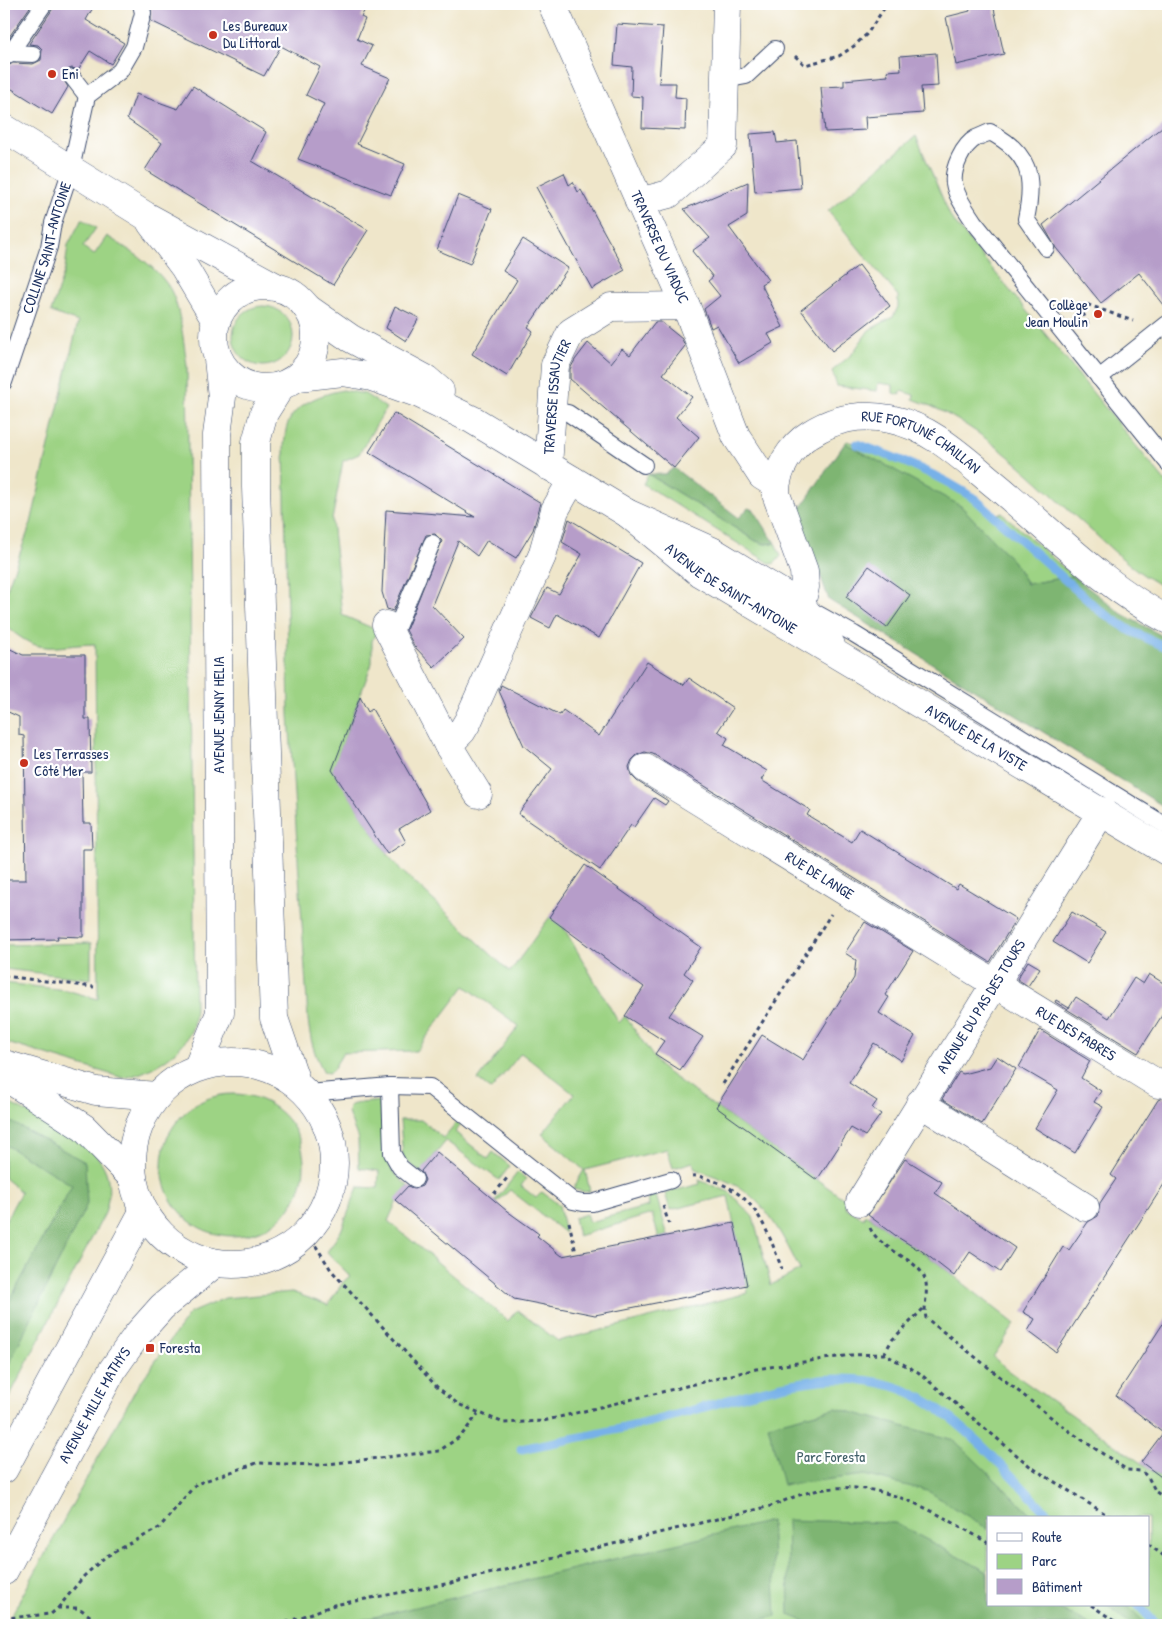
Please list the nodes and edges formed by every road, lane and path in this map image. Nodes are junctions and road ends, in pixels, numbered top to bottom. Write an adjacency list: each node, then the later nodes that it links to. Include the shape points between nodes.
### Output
1 (44, 4): 8 (lane)
2 (141, 4): 12 (lane, via 143,13 134,47 120,71)
3 (552, 4): 15 (street, TRAVERSE DU VIADUC)
4 (727, 4): 11 (street)
5 (887, 4): 9 (path, via 867,34 854,46 839,56)
6 (775, 49): 11 (lane, via 746,76)
7 (33, 54): 8 (lane)
8 (7, 56)
9 (805, 64)
10 (73, 78): 12 (lane)
11 (725, 80): 15 (street, via 723,146 669,194)
12 (87, 96): 14 (lane, COLLINE SAINT-ANTOINE)
13 (4, 128): 14 (street)
14 (71, 169): 16 (street); 27 (lane, COLLINE SAINT-ANTOINE)
15 (639, 202): 19 (street, TRAVERSE DU VIADUC)
16 (146, 216): 18 (street); 21 (street, via 184,267)
17 (1046, 248): 25 (lane, via 1026,218 1030,186 1021,156 1008,142 990,132 974,139 956,168 954,183 960,200 974,222)
18 (276, 287): 20 (street, via 293,294); 21 (street, via 257,286 239,292 225,305)
19 (686, 306): 28 (street, TRAVERSE ISSAUTIER, via 611,306 571,332 555,365); 34 (street, TRAVERSE DU VIADUC, via 736,436 762,476)
20 (307, 308): 26 (street, via 315,325 316,344 310,362); 29 (street, AVENUE DE SAINT-ANTOINE, via 350,338 426,379)
21 (216, 321): 24 (street, via 213,340)
22 (1162, 327): 23 (path, via 1086,304 1083,313); 25 (lane)
23 (1090, 329)
24 (218, 359): 26 (street, via 229,374 244,385 263,389); 53 (street, AVENUE JENNY HELIA, via 222,397 217,434 220,1014)
25 (1099, 378): 30 (lane)
26 (290, 381): 29 (street, AVENUE DE SAINT-ANTOINE, via 343,372 372,377 417,393); 58 (street, via 264,413 256,442 256,486 274,1018)
27 (4, 382)
28 (552, 410): 31 (lane, via 568,413); 32 (street, TRAVERSE ISSAUTIER)
29 (473, 420): 32 (street, AVENUE DE SAINT-ANTOINE)
30 (1168, 462)
31 (644, 465)
32 (548, 466): 33 (street, AVENUE DE SAINT-ANTOINE)
33 (572, 480): 35 (street, AVENUE DE SAINT-ANTOINE); 42 (street, via 555,510 540,562 468,721)
34 (776, 484): 38 (street, via 778,504 804,571); 39 (street, RUE FORTUNÉ CHAILLAN, via 791,453 824,425 843,418 866,416 912,426 947,445 1114,587)
35 (627, 513): 37 (street, AVENUE DE SAINT-ANTOINE, via 700,573); 38 (street, AVENUE DE SAINT-ANTOINE, via 712,551)
36 (432, 544): 40 (lane)
37 (747, 601): 38 (street, via 778,610); 41 (street, AVENUE DE SAINT-ANTOINE)
38 (801, 604): 41 (street, AVENUE DE LA VISTE); 46 (lane)
39 (1168, 620)
40 (389, 632): 42 (street)
41 (840, 656): 45 (street, AVENUE DE LA VISTE)
42 (448, 745): 44 (street)
43 (645, 768): 48 (street, RUE DE LANGE)
44 (478, 794)
45 (1102, 811): 47 (street, AVENUE DE LA VISTE); 50 (street, AVENUE DU PAS DES TOURS)
46 (1168, 827)
47 (1168, 852)
48 (845, 892): 50 (street, RUE DE LANGE); 55 (path)
49 (4, 976): 51 (path)
50 (994, 984): 56 (street, RUE DES FABRES); 60 (street, AVENUE DU PAS DES TOURS)
51 (94, 987)
52 (4, 1064): 59 (street, via 96,1091)
53 (198, 1066): 58 (street, via 232,1060 266,1066); 59 (street, via 175,1078)
54 (4, 1076): 61 (street, via 84,1128)
55 (723, 1084)
56 (1158, 1084)
57 (390, 1086): 58 (lane); 62 (lane, via 392,1153 400,1167); 63 (lane, via 422,1086 436,1091 573,1200 583,1204)
58 (302, 1088): 67 (street, via 325,1118 334,1147 334,1178 324,1207)
59 (156, 1096): 61 (street, via 140,1120 132,1147)
60 (920, 1103): 64 (street, AVENUE DU PAS DES TOURS); 65 (street)
61 (132, 1176): 66 (street)
62 (415, 1179)
63 (671, 1180): 69 (path, via 697,1175 734,1190 763,1220)
64 (860, 1202): 70 (path, via 872,1233 920,1271 925,1279)
65 (1085, 1206)
66 (143, 1212): 68 (street, via 161,1236 186,1254); 73 (street)
67 (307, 1232): 68 (street, via 280,1253 257,1261); 72 (path, via 331,1270 437,1387 458,1404)
68 (215, 1263): 79 (street, AVENUE MILLIE MATHYS, via 162,1306 113,1369)
69 (782, 1269)
70 (924, 1309): 71 (path, via 892,1340); 74 (path, via 926,1318 1066,1429 1127,1470 1141,1470 1156,1492)
71 (884, 1354): 72 (path, via 756,1369 543,1421 504,1423); 75 (path, via 918,1372 1031,1467)
72 (478, 1414): 81 (path, via 461,1436 439,1451 319,1465 257,1463 196,1484 159,1528 105,1557 84,1576)
73 (4, 1469)
74 (1168, 1500)
75 (1109, 1516)
76 (987, 1542): 84 (path, via 908,1499 862,1487 836,1488 796,1494 775,1505 451,1583 334,1605)
77 (1150, 1546): 78 (path)
78 (1168, 1559)
79 (4, 1571)
80 (1093, 1606): 85 (path)
81 (58, 1608): 82 (path, via 52,1614); 83 (path, via 79,1608)
82 (4, 1616)
83 (102, 1625)
84 (279, 1625)
85 (1120, 1625)

